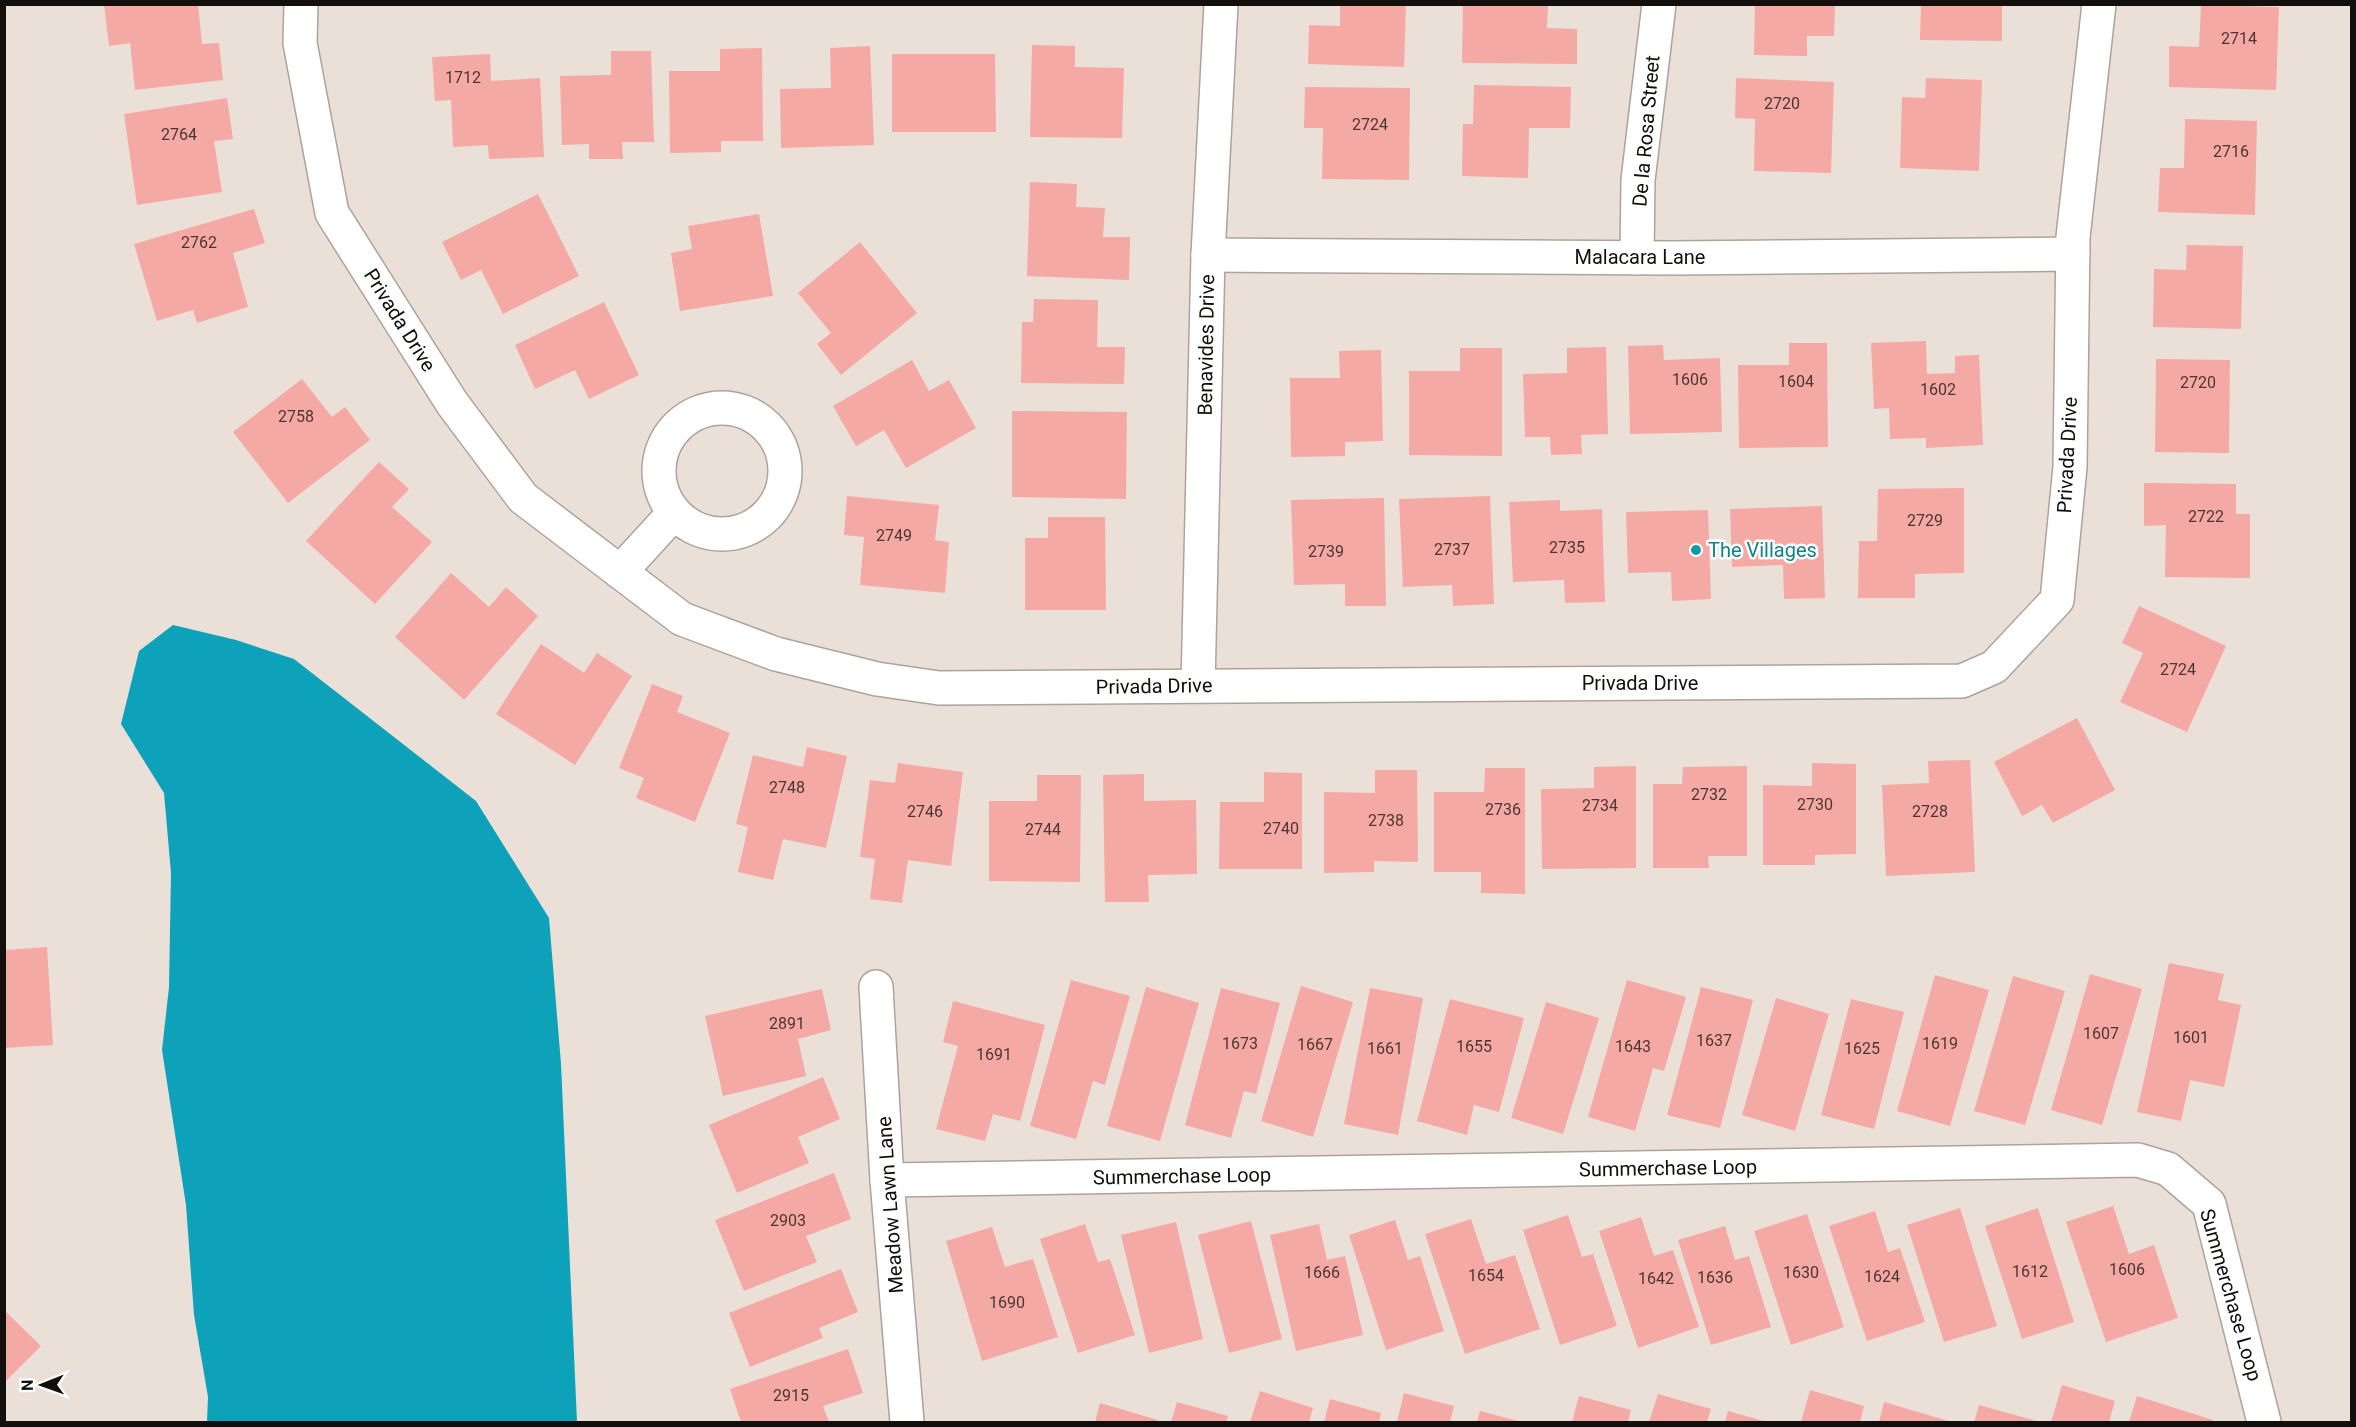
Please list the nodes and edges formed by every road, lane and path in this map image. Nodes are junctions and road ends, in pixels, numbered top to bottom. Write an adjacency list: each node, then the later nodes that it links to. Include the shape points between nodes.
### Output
1 (301, 4): 9 (street, Privada Drive, via 300,43 332,213 452,403 523,498)
2 (1221, 4): 6 (street, Benavides Drive)
3 (1659, 4): 7 (street, De la Rosa Street, via 1638,180)
4 (2099, 4): 5 (street, Privada Drive)
5 (2073, 254): 7 (street, Malacara Lane); 10 (street, Privada Drive, via 2070,467 2057,600 1994,667 1962,681)
6 (1208, 255): 7 (street, Malacara Lane); 10 (street, Benavides Drive)
7 (1637, 258)
8 (674, 513): 9 (street)
9 (620, 572): 10 (street, Privada Drive, via 682,619 776,654 877,679 939,688)
10 (1198, 686)
11 (876, 987): 12 (street, Meadow Lawn Lane)
12 (887, 1180): 13 (street, Meadow Lawn Lane); 14 (street, Summerchase Loop, via 2138,1160 2168,1169 2209,1204)
13 (907, 1422)
14 (2264, 1422)

